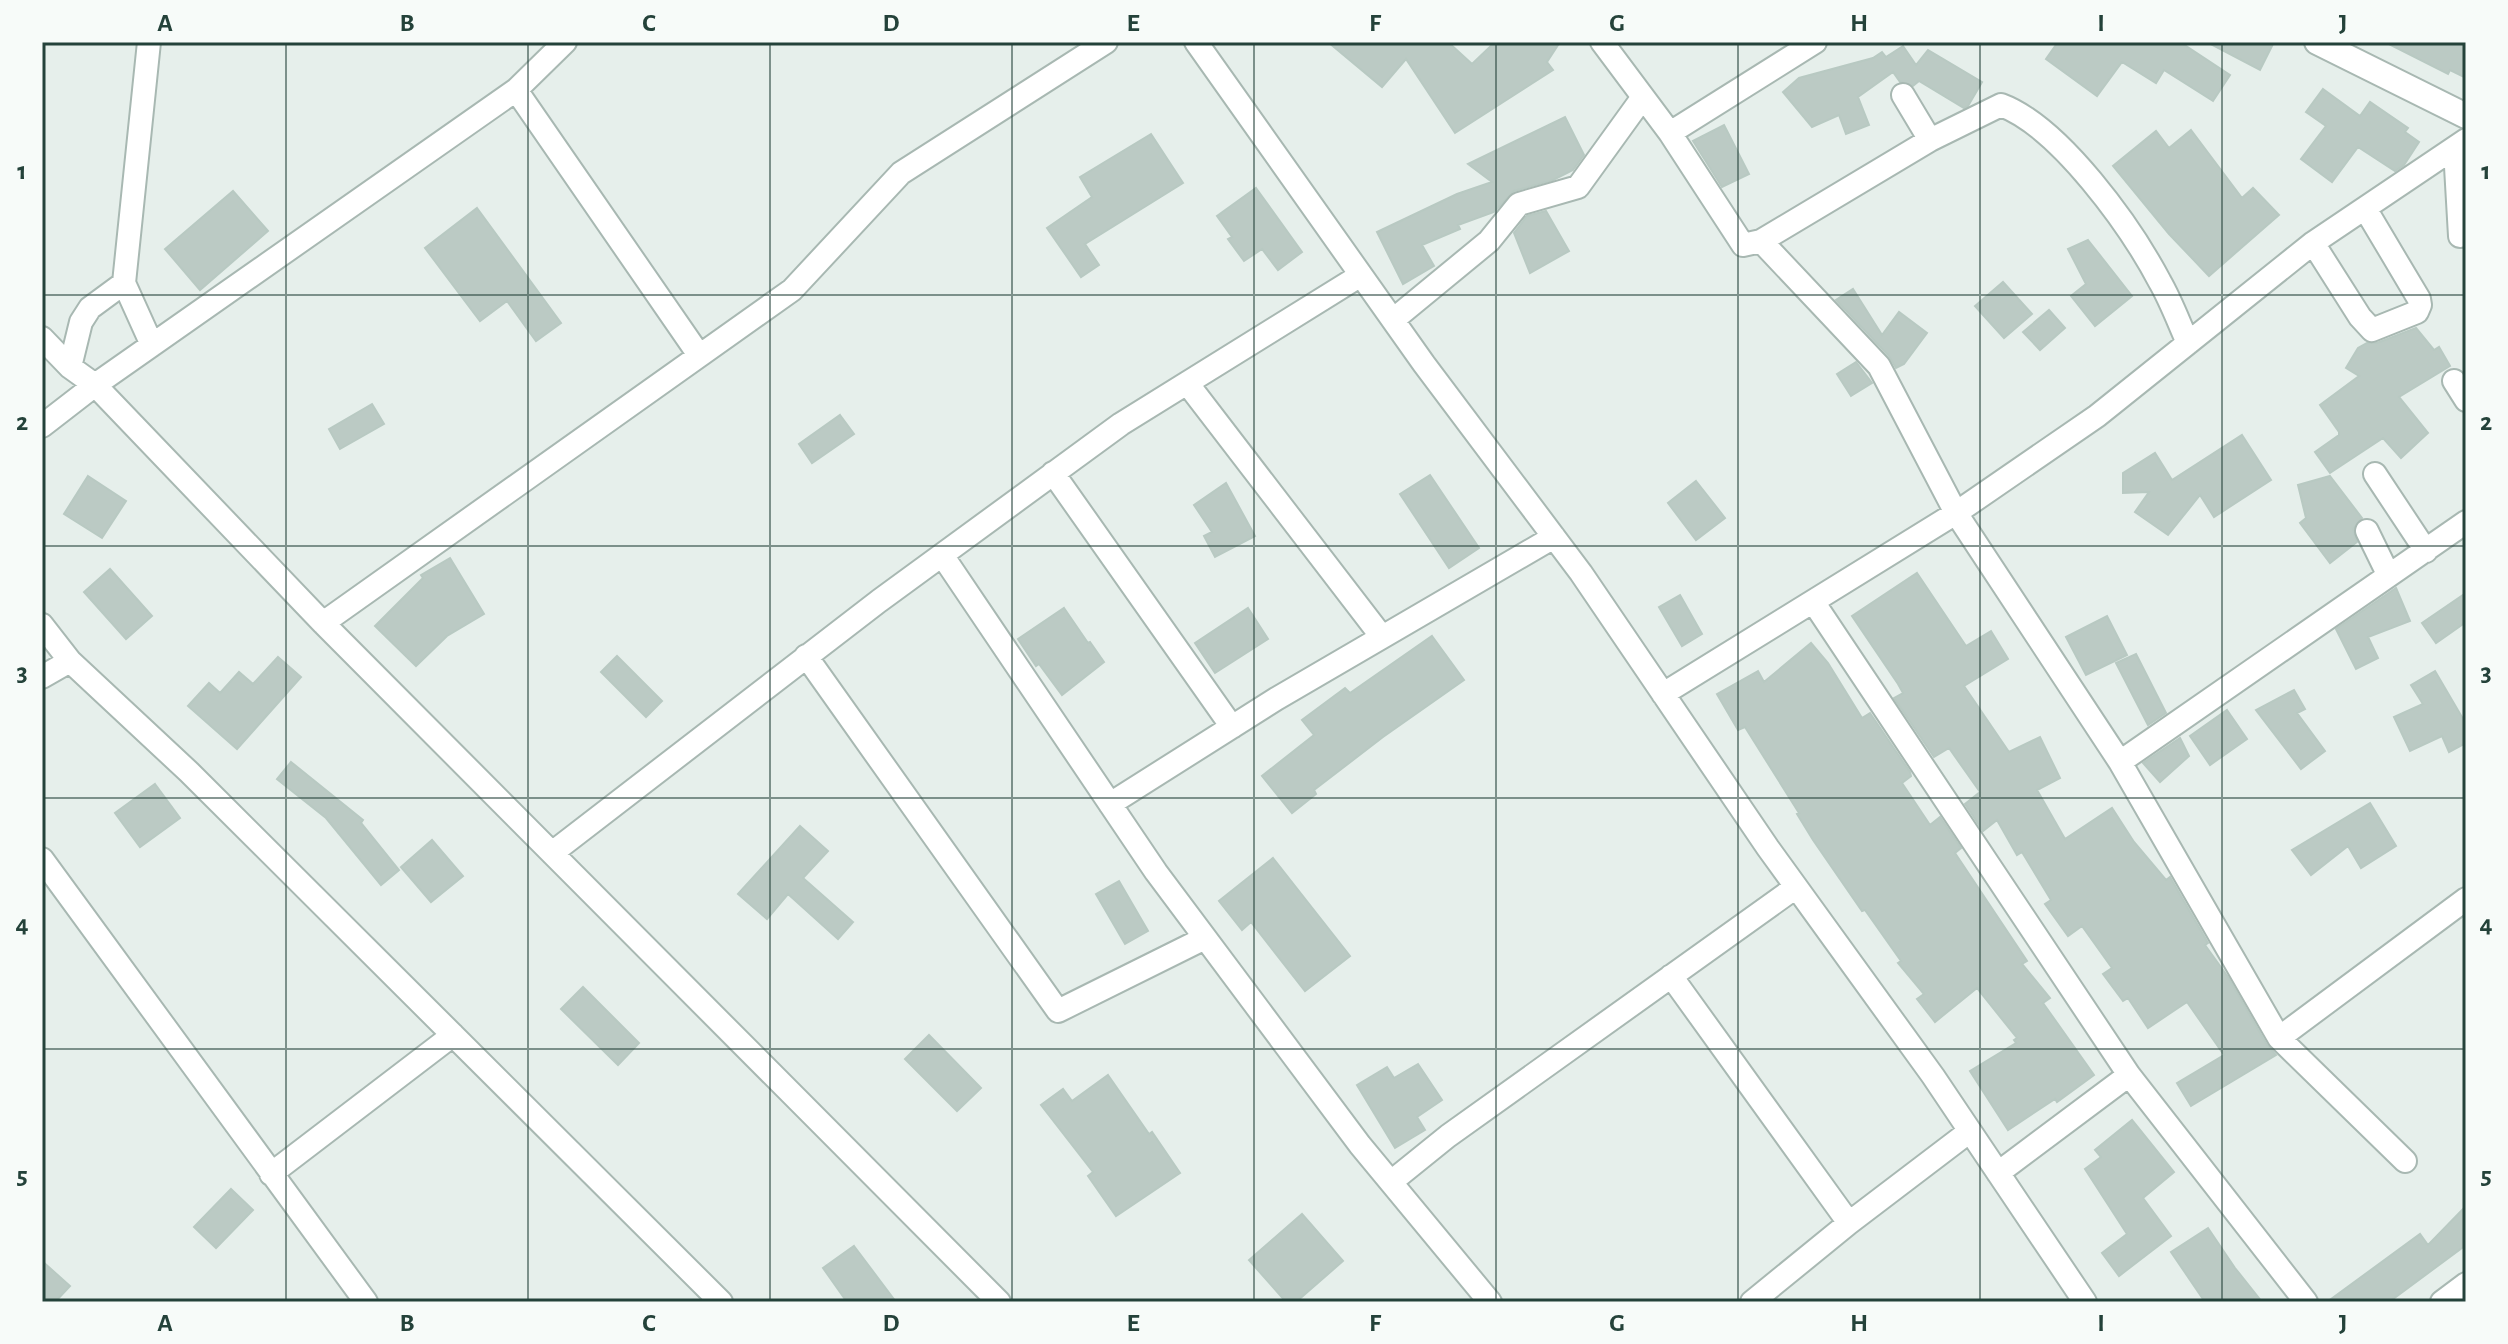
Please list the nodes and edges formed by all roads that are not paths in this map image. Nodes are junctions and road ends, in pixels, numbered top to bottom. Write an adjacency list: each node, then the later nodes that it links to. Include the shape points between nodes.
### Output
1 (149, 42): 20 (street)
2 (565, 42): 8 (street)
3 (1106, 42): 25 (street, via 901,173 792,290)
4 (1196, 42): 19 (street)
5 (1602, 42): 10 (street)
6 (1815, 42): 12 (street)
7 (2317, 42): 11 (street)
8 (516, 90): 24 (street); 25 (street)
9 (1903, 95): 13 (street)
10 (1643, 97): 12 (street); 21 (street, via 1578,187 1519,204 1489,241)
11 (2466, 116)
12 (1670, 133): 17 (street, via 1743,245)
13 (1930, 140): 17 (street); 23 (street, via 2001,105 2043,131 2123,222 2160,281)
14 (2461, 144): 15 (street); 16 (street)
15 (2366, 210): 18 (street); 18 (street, via 2419,299 2417,312 2372,330)
16 (2460, 236)
17 (1761, 241): 32 (street, via 1879,366)
18 (2313, 243): 23 (street)
19 (1361, 275): 21 (street); 27 (street)
20 (124, 283): 24 (street); 26 (street, via 90,308 81,322)
21 (1393, 320): 35 (street)
22 (42, 338): 26 (street)
23 (2188, 343): 32 (street, via 2097,416)
24 (152, 345): 28 (street)
25 (699, 355): 40 (street)
26 (70, 367): 28 (street)
27 (1187, 383): 30 (street); 42 (street)
28 (95, 385): 29 (street); 40 (street)
29 (42, 426)
30 (1053, 473): 37 (street); 47 (street)
31 (2375, 474): 36 (street)
32 (1956, 513): 39 (street); 48 (street)
33 (2464, 527): 36 (street)
34 (2367, 531): 38 (street)
35 (1554, 537): 42 (street); 46 (street)
36 (2426, 551): 38 (street)
37 (942, 555): 43 (street); 49 (street)
38 (2388, 574): 48 (street)
39 (1814, 603): 46 (street); 58 (street)
40 (323, 623): 50 (street)
41 (42, 625): 44 (street)
42 (1382, 637): 47 (street)
43 (806, 656): 50 (street); 54 (street, via 1058,1011)
44 (70, 661): 45 (street); 56 (street)
45 (42, 677)
46 (1663, 694): 52 (street)
47 (1232, 727): 49 (street)
48 (2120, 762): 57 (street)
49 (1110, 804): 54 (street)
50 (552, 853): 68 (street)
51 (42, 859): 62 (street)
52 (1796, 887): 55 (street); 59 (street)
53 (2466, 899): 57 (street)
54 (1205, 938): 63 (street)
55 (1671, 976): 63 (street); 64 (street)
56 (453, 1035): 62 (street); 67 (street)
57 (2279, 1038): 60 (street)
58 (2129, 1075): 61 (street); 72 (street)
59 (1970, 1131): 61 (street); 64 (street)
60 (2405, 1161)
61 (1998, 1173): 71 (street)
62 (271, 1174): 66 (street)
63 (1391, 1182): 69 (street)
64 (1849, 1223): 70 (street)
65 (2466, 1284): 73 (street)
66 (366, 1302)
67 (721, 1302)
68 (999, 1302)
69 (1490, 1302)
70 (1752, 1302)
71 (2085, 1302)
72 (2306, 1302)
73 (2442, 1302)

